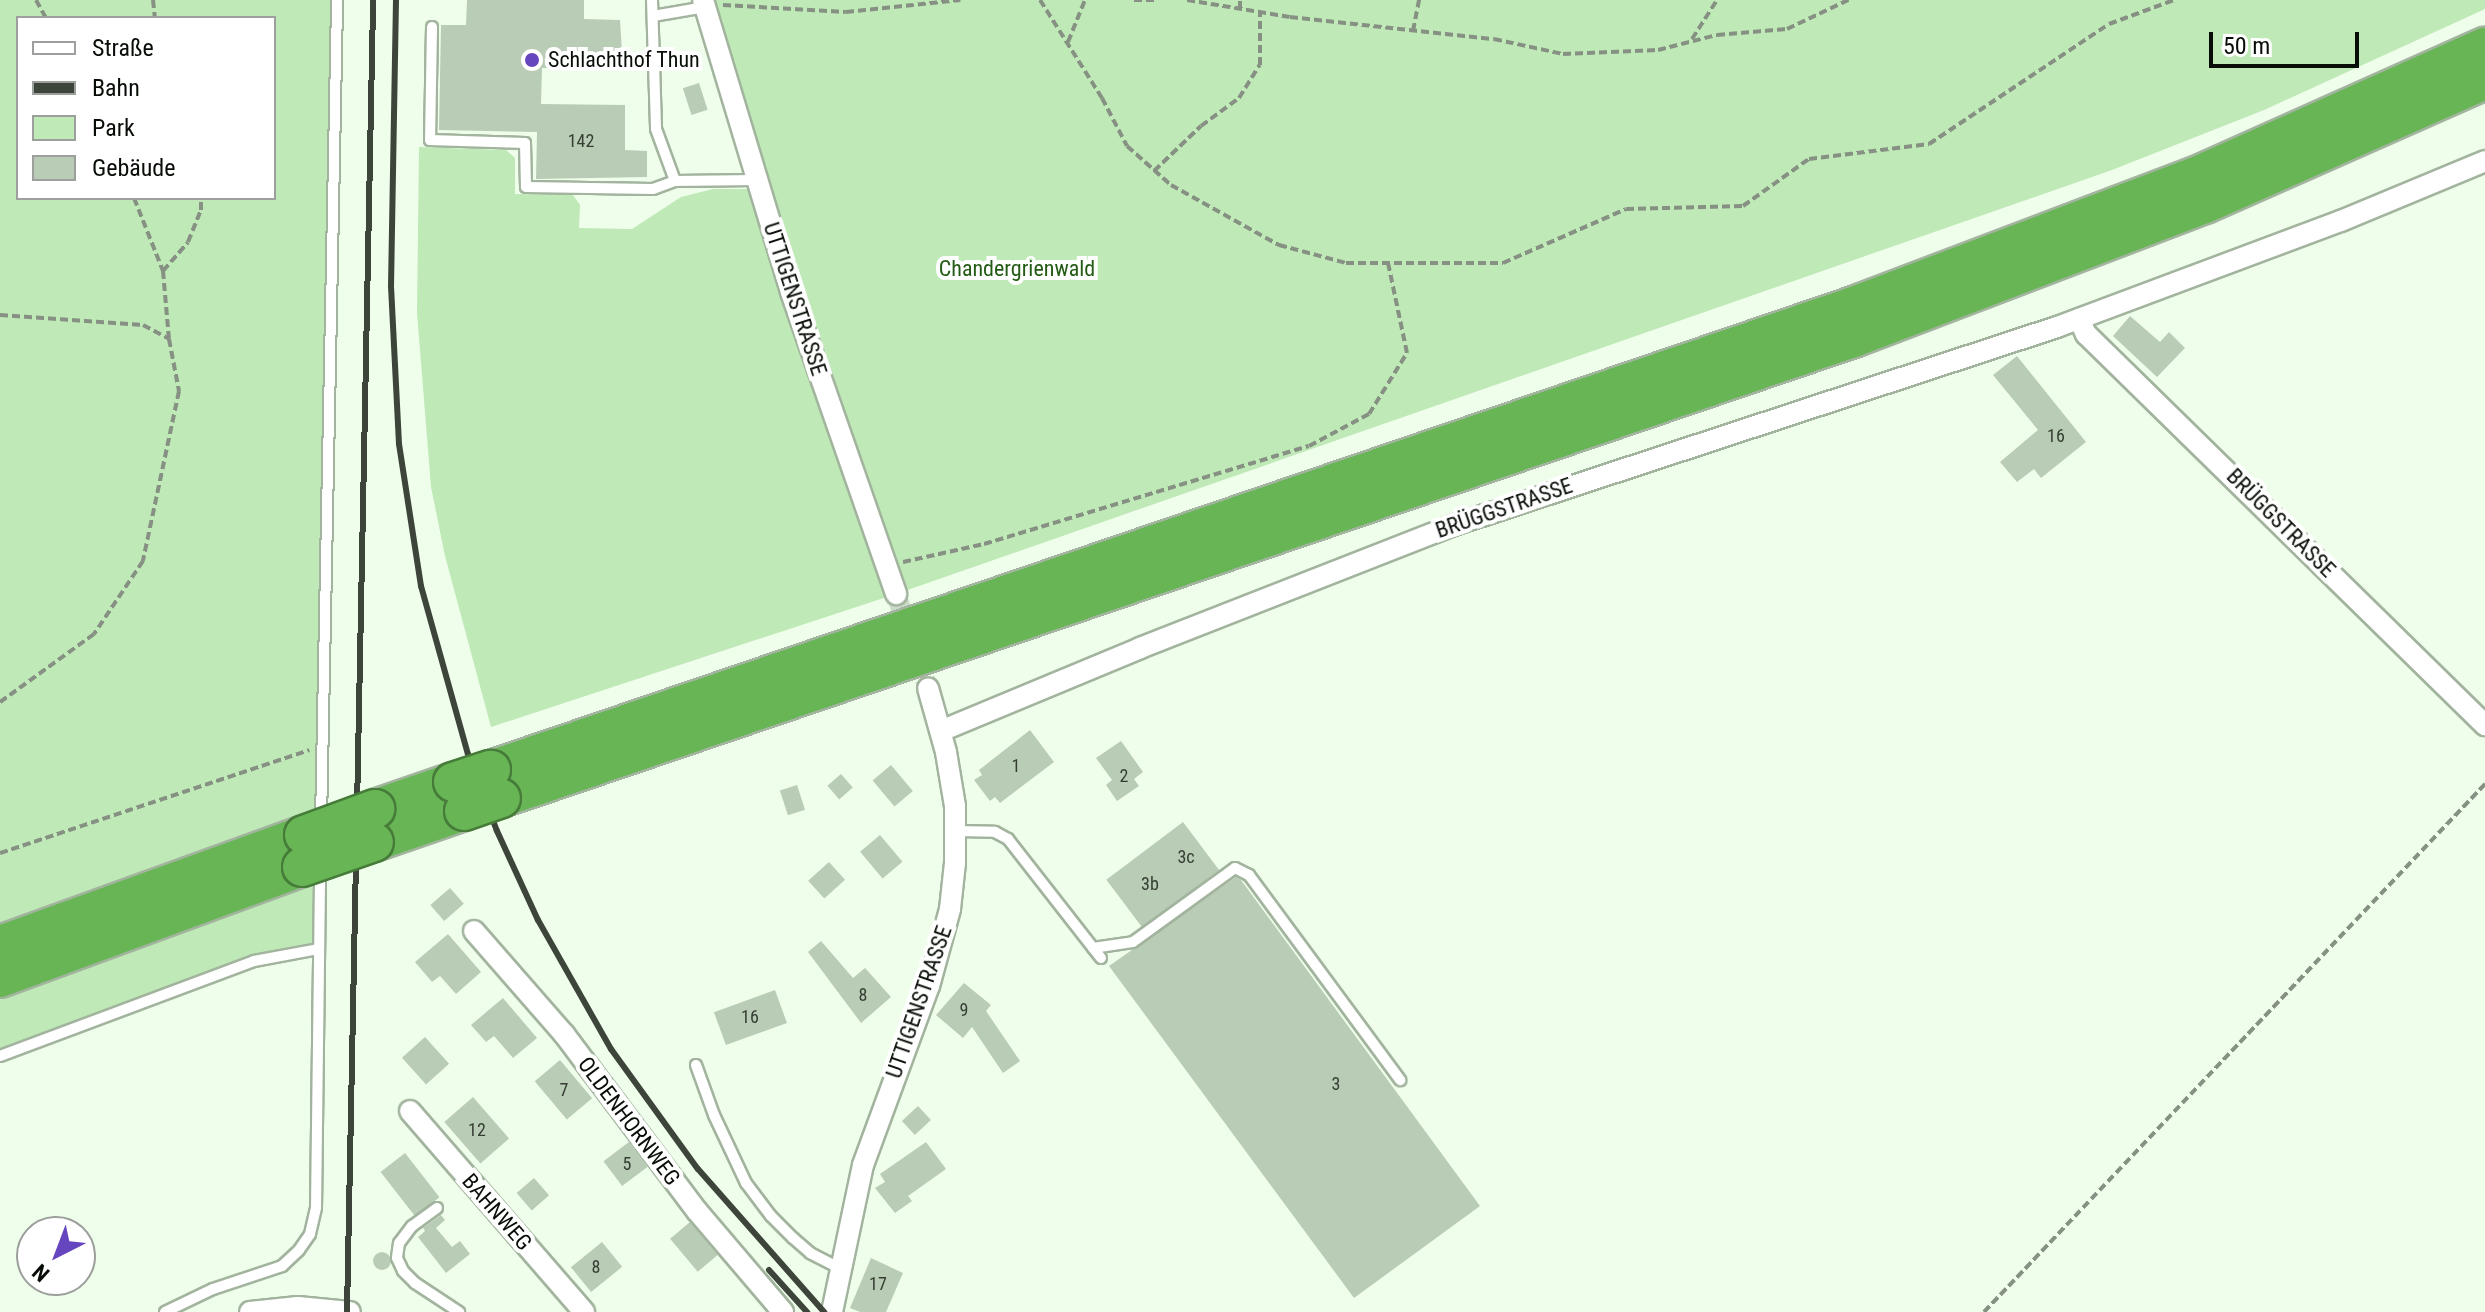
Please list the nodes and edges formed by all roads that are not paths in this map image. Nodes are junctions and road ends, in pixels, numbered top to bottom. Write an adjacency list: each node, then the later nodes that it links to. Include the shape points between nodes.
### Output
1 (337, 0): 18 (lane, via 323,745)
2 (652, 0): 4 (lane)
3 (704, 3): 4 (lane); 9 (street, UTTIGENSTRASSE)
4 (653, 16): 10 (lane, via 656,129)
5 (432, 27): 10 (lane, via 430,140 525,143 526,187 653,189)
6 (2485, 47): 16 (highway, via 2217,167 1865,302)
7 (2485, 80): 16 (highway, via 2205,204 1871,331)
8 (2485, 161): 11 (street, BRÜGGSTRASSE)
9 (756, 180): 10 (lane); 12 (street, UTTIGENSTRASSE)
10 (675, 181)
11 (2079, 319): 14 (street, BRÜGGSTRASSE, via 2086,334); 15 (street, BRÜGGSTRASSE, via 1477,517)
12 (896, 594)
13 (928, 688): 15 (street, UTTIGENSTRASSE)
14 (2485, 725)
15 (941, 731): 17 (street, UTTIGENSTRASSE)
16 (496, 784): 18 (highway, bridge)
17 (956, 831): 25 (lane, via 995,832 1008,839 1097,953 1133,942 1235,868 1249,875); 28 (street, UTTIGENSTRASSE, via 944,936 871,1140)
18 (312, 849): 20 (highway); 21 (lane); 22 (highway)
19 (474, 931): 34 (street, OLDENHORNWEG, via 564,1034 697,1211)
20 (0, 945)
21 (318, 949): 23 (lane, via 254,961); 29 (lane, via 316,1208 310,1234 282,1266)
22 (0, 978)
23 (0, 1056)
24 (696, 1065): 28 (lane, via 746,1183 793,1238)
25 (1400, 1080)
26 (410, 1111): 33 (street, BAHNWEG)
27 (437, 1208): 32 (lane, via 412,1226 399,1243 397,1258 415,1283)
28 (840, 1268): 35 (street, UTTIGENSTRASSE)
29 (165, 1312)
30 (250, 1312): 31 (street, via 298,1307)
31 (350, 1312)
32 (459, 1312)
33 (584, 1312)
34 (783, 1312)
35 (832, 1312)

